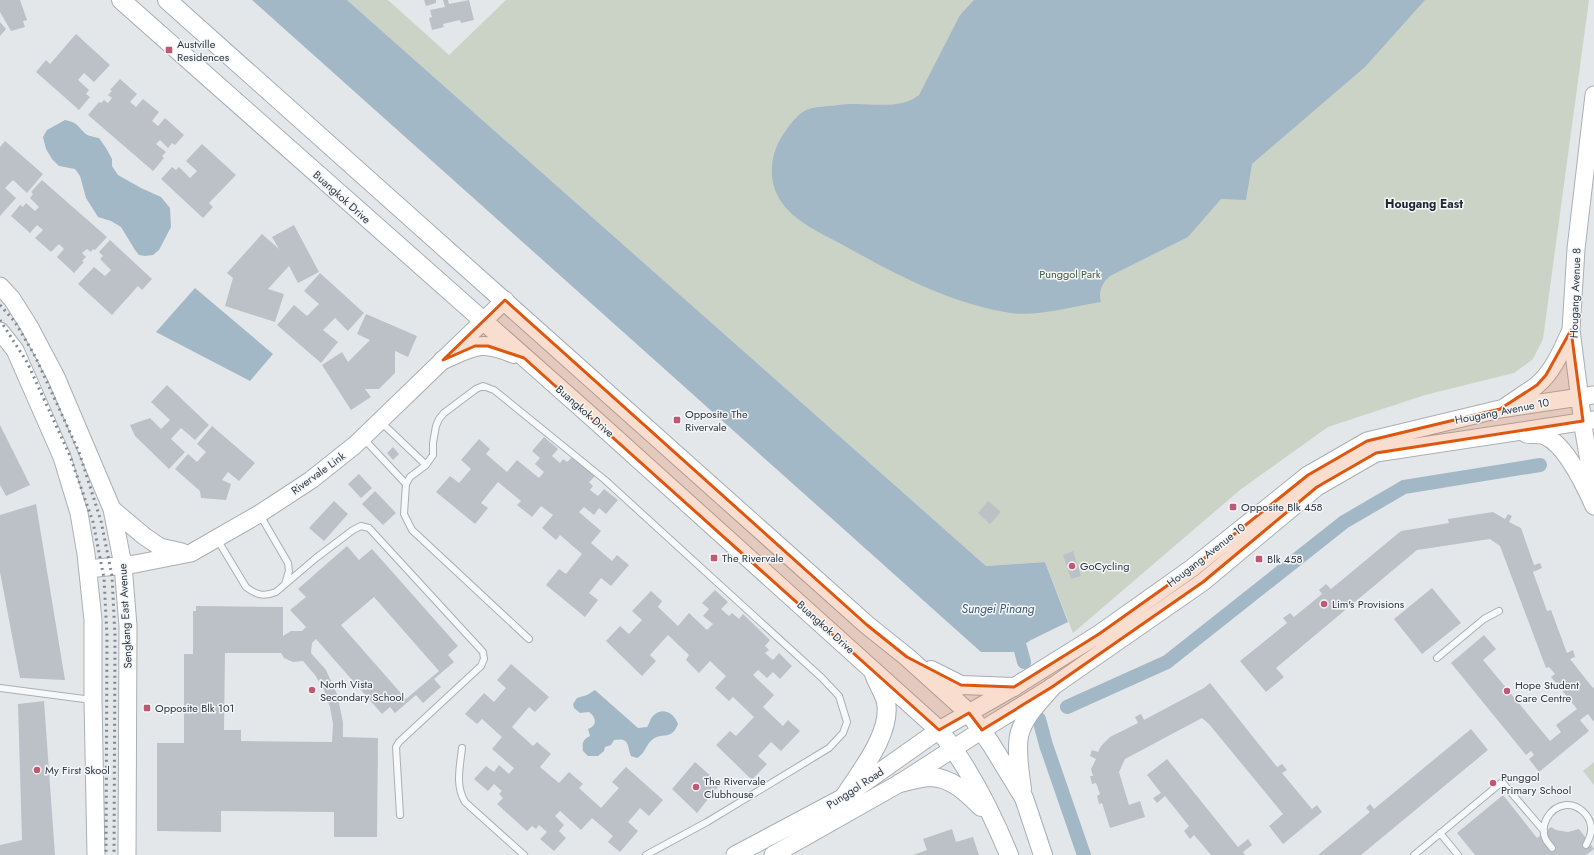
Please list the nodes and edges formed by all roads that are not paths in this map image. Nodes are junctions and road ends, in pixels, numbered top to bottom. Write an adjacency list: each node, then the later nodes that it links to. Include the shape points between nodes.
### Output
1 (121, 0): 6 (main road, Buangkok Drive)
2 (168, 0): 5 (main road)
3 (1594, 95): 7 (main road, Hougang Avenue 8, via 1576,249)
4 (0, 286): 21 (main road, Sengkang East Avenue, via 12,299 29,326 56,377)
5 (505, 300): 6 (main road, Rivervale Link); 30 (main road, via 867,625)
6 (483, 321): 9 (main road, Buangkok Drive); 10 (main road, Rivervale Link)
7 (1571, 330): 11 (main road, Hougang Avenue 8); 12 (main road, via 1557,360 1546,375 1537,385)
8 (0, 331): 26 (main road, via 15,350 62,457 79,513)
9 (524, 358): 10 (main road, via 501,349 475,346); 32 (main road, Buangkok Drive)
10 (443, 360): 13 (main road, Rivervale Link)
11 (1587, 396): 12 (main road, Hougang Avenue 10); 14 (main road, Hougang Avenue 8)
12 (1500, 410): 33 (main road, Hougang Avenue 10, via 1367,441 1308,475 1192,568 1099,634)
13 (380, 421): 16 (main road, Rivervale Link); 17 (lane)
14 (1589, 421): 15 (main road, Hougang Avenue 10); 19 (main road, Hougang Avenue 8)
15 (1514, 433): 20 (main road, via 1544,436 1555,443 1576,468); 34 (main road, Hougang Avenue 10, via 1376,453 1317,488 1203,582)
16 (363, 438): 18 (lane); 22 (main road, Rivervale Link, via 311,480)
17 (426, 465): 18 (lane, via 410,477); 55 (lane, via 433,455 436,426 444,413 476,389 483,386 494,390 605,480 839,696 847,722 843,733 829,748 707,822)
18 (406, 484): 29 (lane, via 404,514 412,530)
19 (1594, 490)
20 (1594, 506)
21 (112, 509): 24 (main road, via 160,547); 25 (main road, Sengkang East Avenue)
22 (259, 514): 23 (main road, Rivervale Link); 27 (lane, via 288,562 289,571)
23 (217, 539): 24 (main road, Rivervale Link); 27 (lane, via 246,587 252,592 269,595)
24 (191, 553): 25 (main road, Rivervale Link)
25 (123, 566): 26 (main road, Rivervale Link); 53 (main road, Sengkang East Avenue, via 128,626)
26 (88, 570): 36 (main road, via 94,620)
27 (283, 587): 45 (lane, via 353,530 361,526 369,528 483,652 482,666 396,747)
28 (1499, 611): 31 (lane, via 1484,619)
29 (529, 639)
30 (907, 657): 33 (main road, via 961,685); 37 (main road)
31 (1437, 658)
32 (871, 668): 38 (main road, Buangkok Drive); 43 (main road, via 886,703 885,727 879,742)
33 (1014, 687): 37 (main road, Hougang Avenue 10)
34 (1052, 687): 39 (main road, Hougang Avenue 10); 44 (main road, via 1028,716 1019,736 1018,766)
35 (0, 688): 36 (lane)
36 (93, 700): 52 (main road)
37 (969, 713): 38 (main road, Punggol Road); 39 (main road)
38 (940, 730): 41 (main road, Buangkok Drive); 43 (main road, Punggol Road)
39 (982, 730): 41 (main road, Punggol Road); 44 (main road)
40 (462, 748): 54 (lane, via 458,779 463,798)
41 (954, 748): 42 (main road, Punggol Road); 48 (main road, Buangkok Drive)
42 (900, 783): 48 (main road, via 930,777 946,780 962,789); 57 (main road, Punggol Road, via 790,848)
43 (844, 797): 56 (main road, Punggol Road)
44 (1024, 798): 59 (main road)
45 (400, 815)
46 (1593, 826): 47 (lane, via 1583,811 1575,806 1566,805 1556,808 1549,814); 50 (lane)
47 (1544, 831): 49 (lane, via 1502,782); 51 (lane, via 1546,840)
48 (1000, 832): 58 (main road, Buangkok Drive)
49 (1440, 833): 60 (lane); 61 (lane)
50 (1586, 845)
51 (1552, 848)
52 (96, 855)
53 (127, 855)
54 (524, 855)
55 (646, 855)
56 (735, 855)
57 (773, 855)
58 (1009, 855)
59 (1043, 855)
60 (1414, 855)
61 (1458, 855)

